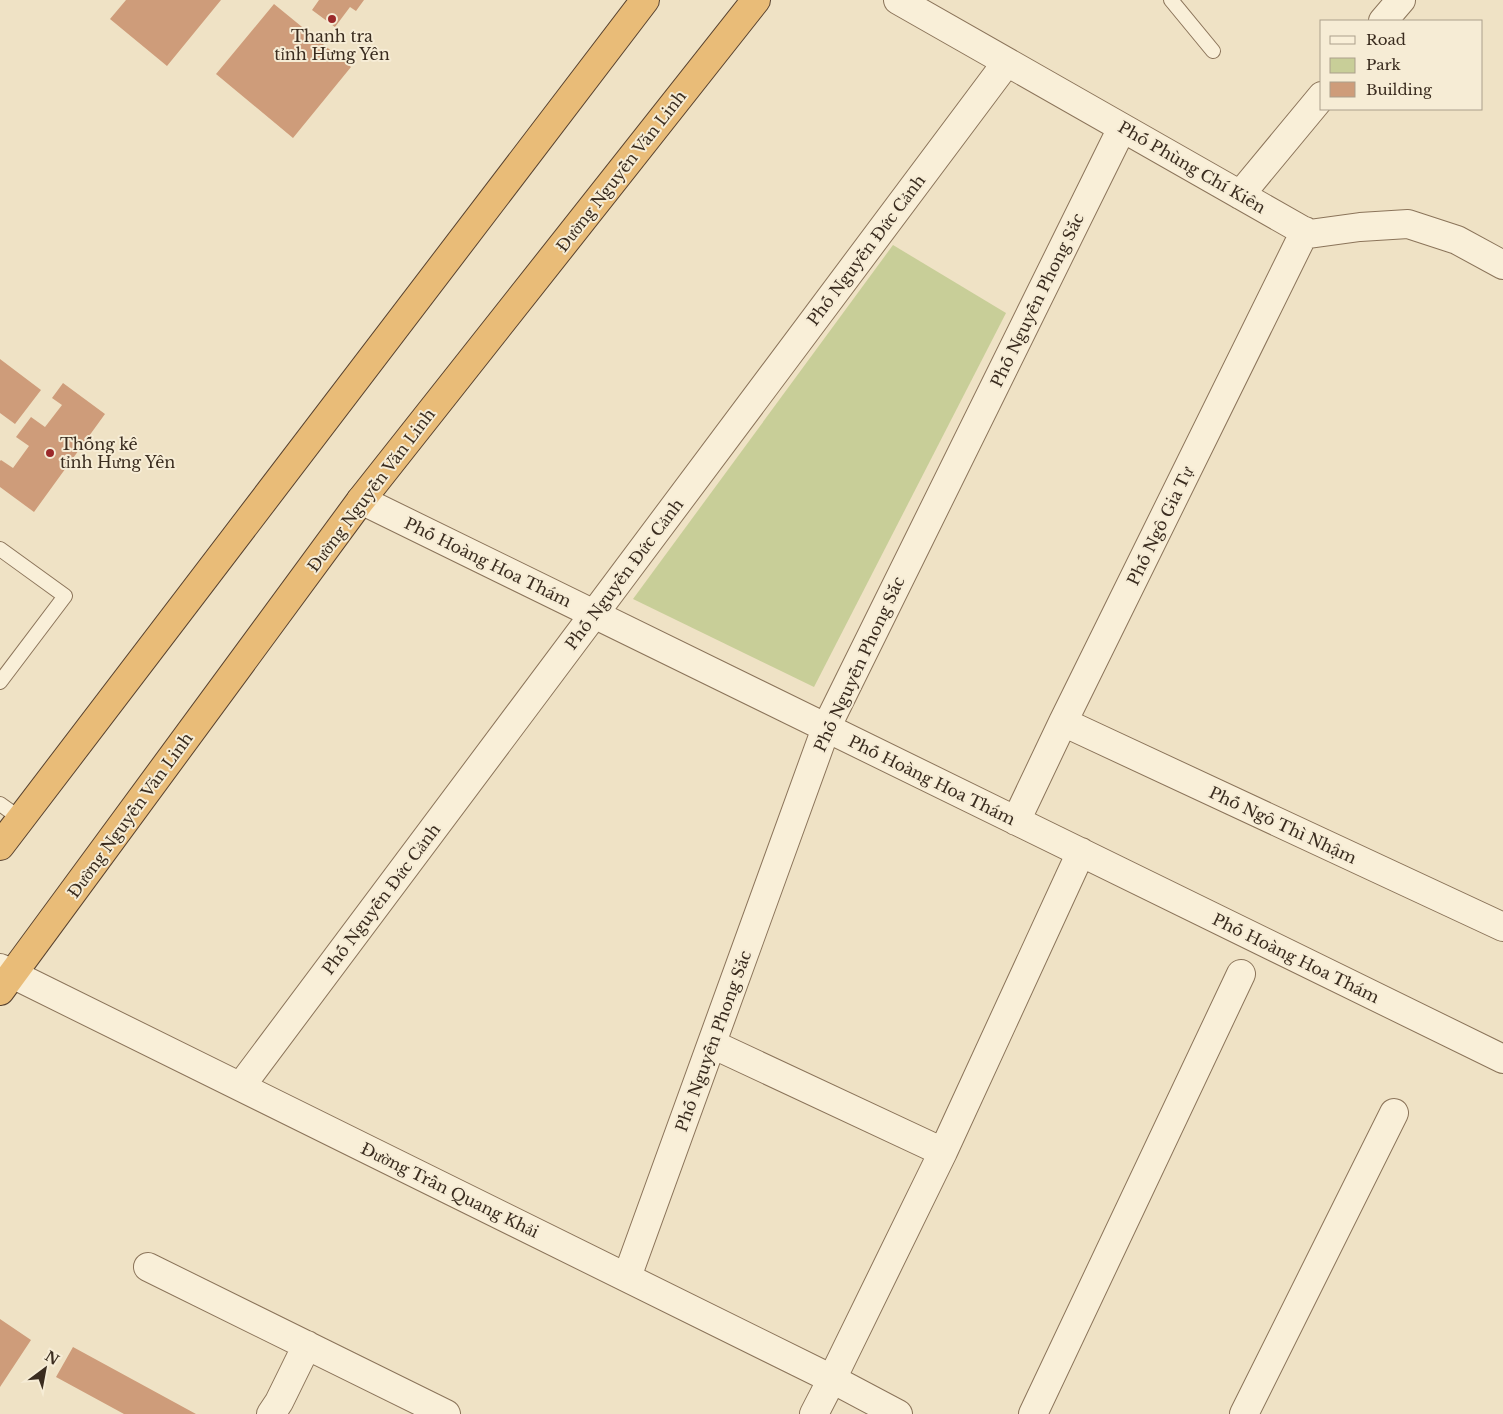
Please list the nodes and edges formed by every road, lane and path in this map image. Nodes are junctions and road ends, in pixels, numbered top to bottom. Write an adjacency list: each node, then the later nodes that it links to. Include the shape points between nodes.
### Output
1 (645, 0): 20 (highway)
2 (756, 0): 14 (highway, Đường Nguyễn Văn Linh)
3 (898, 0): 8 (street, Phố Phùng Chí Kiên)
4 (1171, 0): 7 (lane)
5 (1401, 0): 6 (street)
6 (1384, 20)
7 (1213, 52)
8 (1007, 62): 10 (street, Phố Phùng Chí Kiên); 16 (street, Phố Nguyễn Đức Cảnh)
9 (1320, 98): 11 (street)
10 (1122, 128): 11 (street, Phố Phùng Chí Kiên); 19 (street, Phố Nguyễn Phong Sắc)
11 (1240, 195): 12 (street, Phố Phùng Chí Kiên)
12 (1305, 231): 13 (street, Phố Phùng Chí Kiên, via 1309,234 1408,224 1457,240); 18 (street, Phố Ngô Gia Tự)
13 (1503, 265)
14 (361, 500): 16 (street, Phố Hoàng Hoa Thám); 26 (highway, Đường Nguyễn Văn Linh)
15 (0, 549): 17 (lane, via 65,596)
16 (594, 614): 19 (street, Phố Hoàng Hoa Thám); 29 (street, Phố Nguyễn Đức Cảnh)
17 (0, 682)
18 (1063, 722): 21 (street, Phố Ngô Gia Tự); 24 (street, Phố Ngô Thì Nhậm)
19 (826, 728): 21 (street, Phố Hoàng Hoa Thám); 27 (street, Phố Nguyễn Phong Sắc)
20 (10, 811): 22 (highway)
21 (1016, 821): 23 (street, Phố Hoàng Hoa Thám)
22 (0, 846)
23 (1081, 852): 28 (street, Phố Hoàng Hoa Thám); 31 (street)
24 (1503, 927)
25 (1241, 974): 40 (street)
26 (4, 978): 29 (street, Đường Trần Quang Khải)
27 (712, 1044): 31 (street); 33 (street, Phố Nguyễn Phong Sắc)
28 (1503, 1059)
29 (241, 1086): 33 (street, Đường Trần Quang Khải)
30 (1394, 1113): 41 (street)
31 (943, 1152): 35 (street)
32 (148, 1267): 34 (street)
33 (627, 1278): 35 (street, Đường Trần Quang Khải)
34 (307, 1345): 36 (street); 37 (street)
35 (832, 1379): 38 (street); 39 (street, Đường Trần Quang Khải)
36 (437, 1412)
37 (271, 1414)
38 (814, 1414)
39 (898, 1414)
40 (1033, 1414)
41 (1244, 1414)

